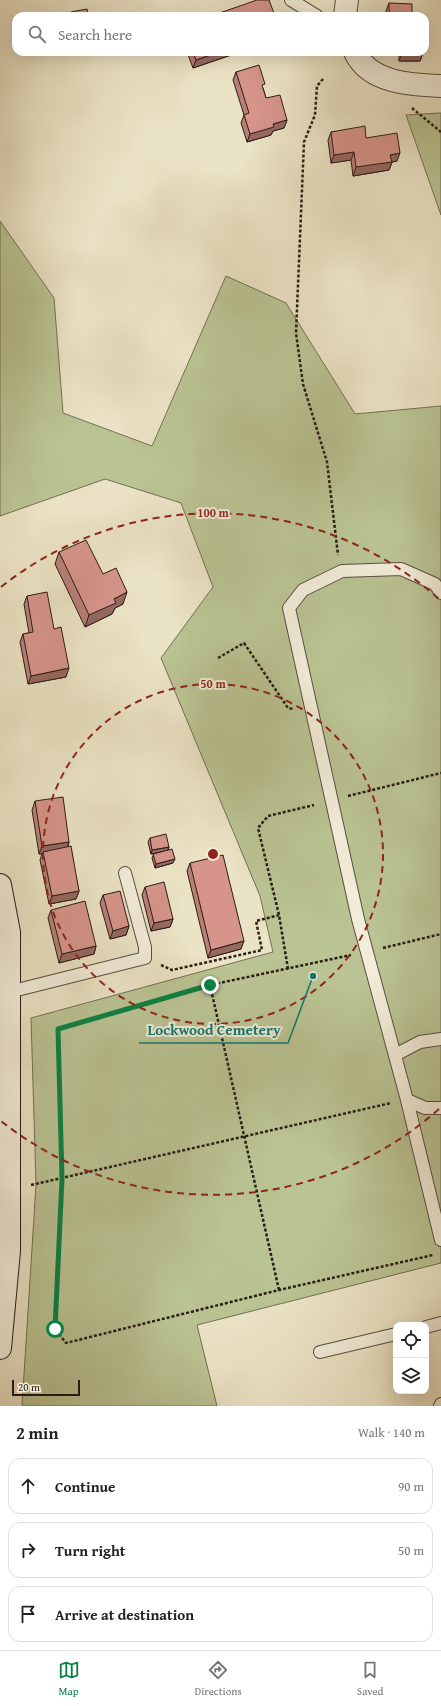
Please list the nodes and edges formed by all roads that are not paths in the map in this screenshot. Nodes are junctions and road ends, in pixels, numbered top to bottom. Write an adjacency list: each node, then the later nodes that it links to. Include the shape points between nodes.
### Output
1 (291, 0): 3 (lane)
2 (347, 0): 4 (main road)
3 (310, 12)
4 (345, 12)
5 (357, 56): 6 (main road, via 376,74 391,80 411,85)
6 (441, 86)
7 (441, 593): 12 (lane, via 435,584 401,569 342,571 303,590 289,608 330,801 366,952)
8 (125, 873): 10 (lane, via 146,958)
9 (0, 885): 10 (main road, via 9,932)
10 (9, 992): 19 (main road, via 9,1251)
11 (441, 1039): 12 (lane, via 420,1042)
12 (395, 1055): 13 (lane)
13 (407, 1100): 14 (lane, via 425,1108); 15 (lane)
14 (441, 1108)
15 (441, 1240)
16 (441, 1323): 17 (lane)
17 (429, 1326)
18 (393, 1335): 20 (lane)
19 (0, 1348)
20 (320, 1352)

